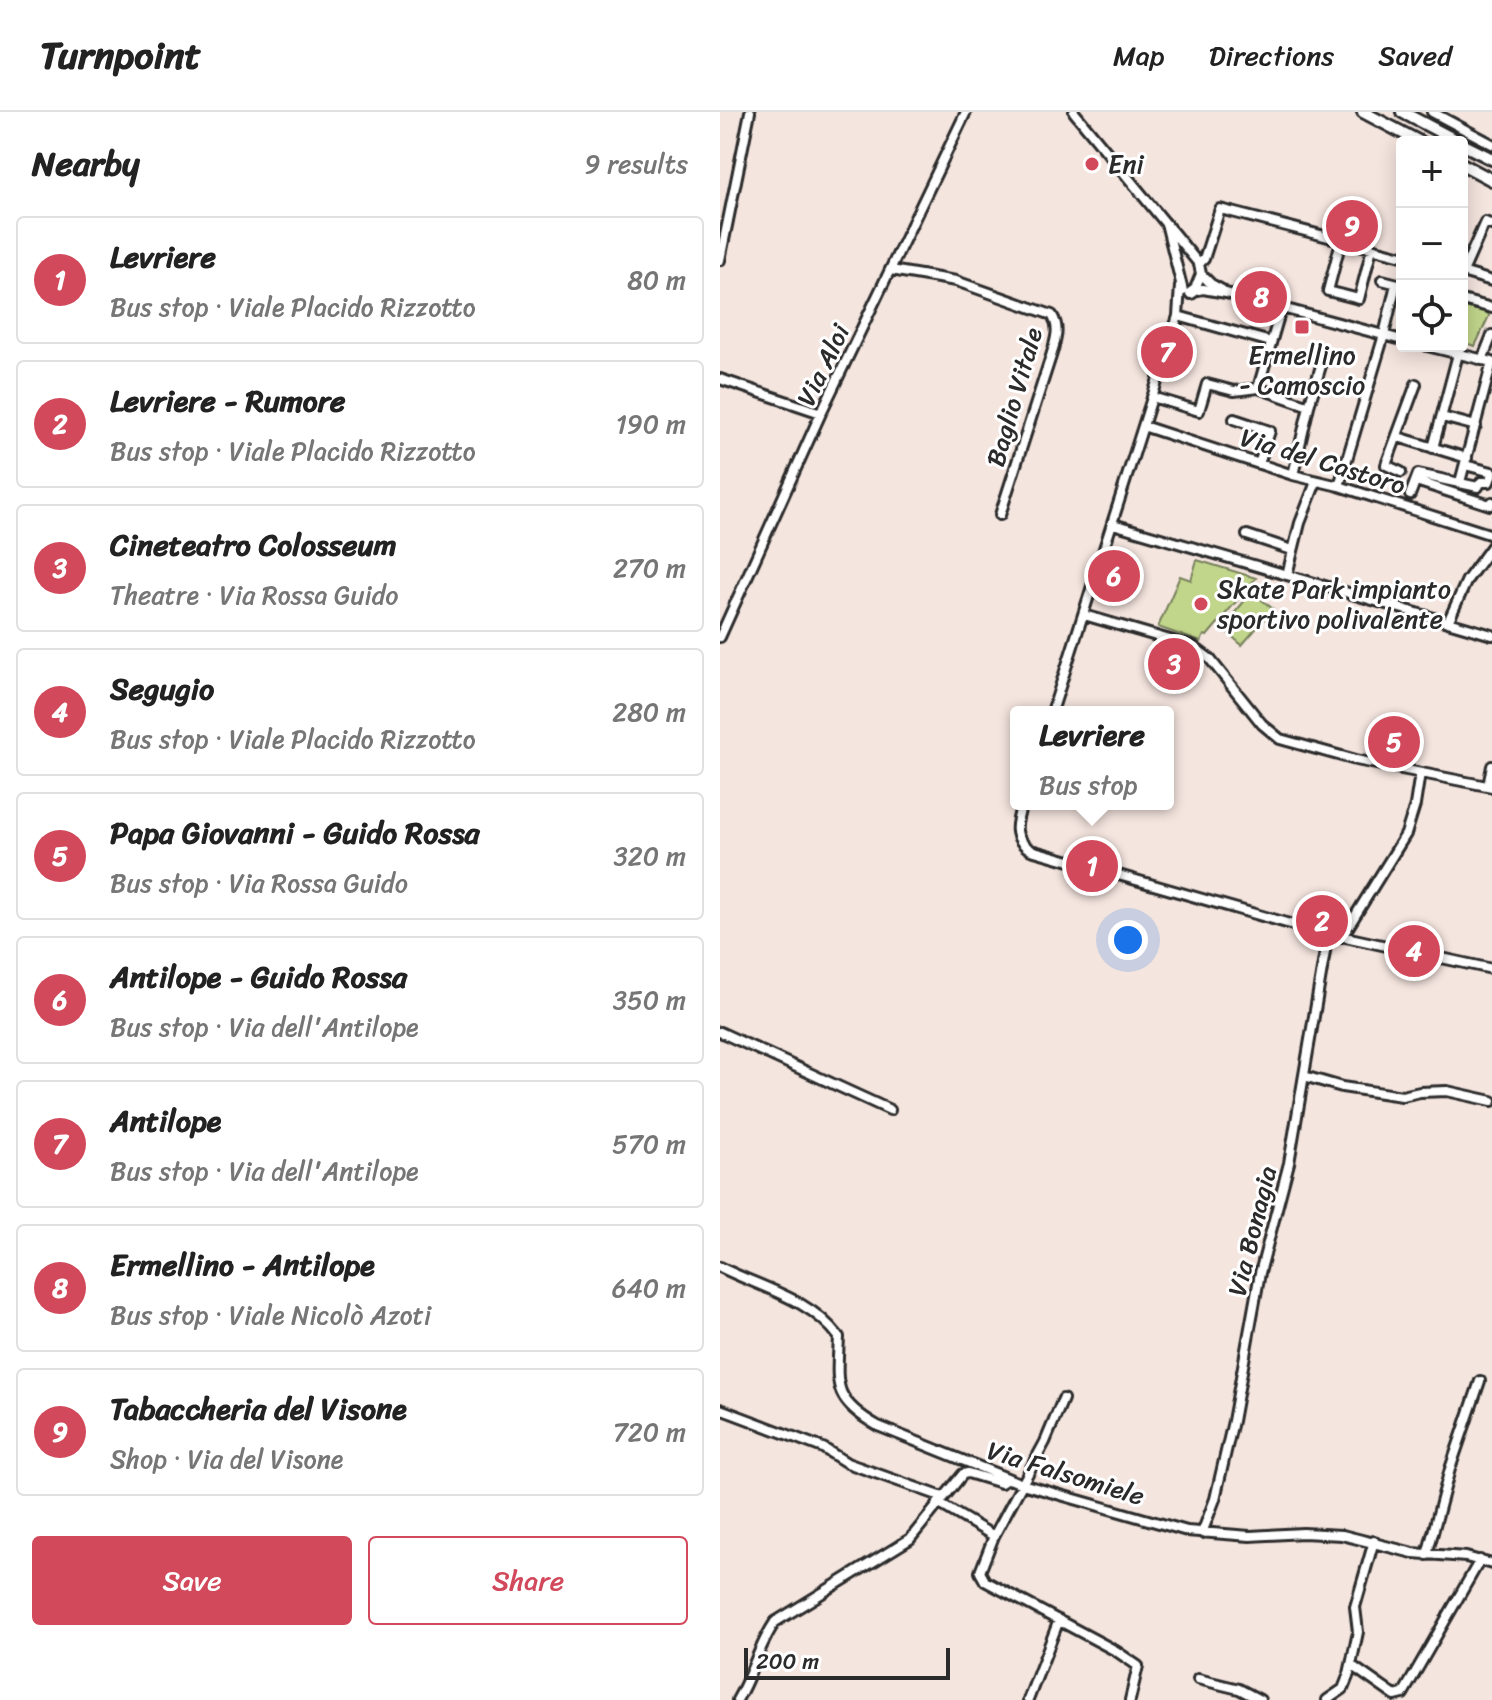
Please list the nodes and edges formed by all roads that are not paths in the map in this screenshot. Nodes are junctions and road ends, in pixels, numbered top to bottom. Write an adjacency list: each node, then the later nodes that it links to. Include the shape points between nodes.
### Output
1 (750, 112): 21 (street)
2 (966, 112): 25 (street, Via Aloi)
3 (1074, 112): 16 (street)
4 (1363, 112): 9 (main road)
5 (1402, 112): 10 (main road)
6 (1432, 112): 8 (street)
7 (1457, 112): 8 (street)
8 (1455, 124): 11 (street)
9 (1409, 136)
10 (1447, 136)
11 (1492, 144)
12 (1468, 147): 13 (main road)
13 (1492, 159)
14 (1468, 167): 15 (main road)
15 (1492, 180)
16 (1166, 223): 23 (street); 24 (street)
17 (1488, 223): 22 (street)
18 (1341, 241): 19 (street); 19 (street, via 1328,291 1359,299); 23 (street, via 1220,209)
19 (1372, 248): 20 (street)
20 (1396, 254)
21 (720, 260)
22 (1468, 261)
23 (1198, 266): 24 (street, via 1185,262); 31 (street); 32 (street)
24 (1180, 269): 30 (street)
25 (891, 270): 53 (street, Via Aloi); 73 (street, Baglio Vitale, via 985,289 1052,315 1057,322)
26 (1468, 274): 28 (street)
27 (1382, 280): 29 (street)
28 (1492, 281)
29 (1396, 283)
30 (1180, 286): 31 (street); 37 (street)
31 (1192, 292): 32 (street); 37 (street)
32 (1226, 293): 36 (street)
33 (1396, 294): 38 (street)
34 (1468, 302): 35 (street)
35 (1492, 308)
36 (1281, 309): 38 (street); 41 (street)
37 (1179, 311): 41 (street); 49 (street)
38 (1384, 335): 40 (street); 68 (street)
39 (1492, 335): 45 (street)
40 (1396, 338)
41 (1271, 342): 48 (street)
42 (1450, 352): 43 (street)
43 (1458, 354): 45 (street); 54 (street)
44 (1323, 359): 51 (street)
45 (1489, 361): 50 (street)
46 (720, 379): 53 (street)
47 (1416, 384): 58 (street)
48 (1258, 388): 49 (street, via 1234,391 1207,384 1199,411); 51 (street)
49 (1152, 397): 56 (street)
50 (1485, 401): 52 (street); 57 (street)
51 (1309, 406): 63 (street)
52 (1492, 408)
53 (821, 413): 83 (street, Via Aloi)
54 (1442, 417): 57 (street); 59 (street)
55 (1234, 419): 61 (street, via 1270,431)
56 (1143, 426): 61 (street, Via del Castoro); 74 (street)
57 (1476, 426): 60 (street)
58 (1398, 437): 59 (street); 62 (street, via 1386,465)
59 (1433, 448): 60 (street)
60 (1466, 462): 64 (street); 67 (street)
61 (1259, 464): 63 (street, Via del Castoro)
62 (1401, 472)
63 (1293, 475): 66 (street, Via del Castoro)
64 (1491, 478): 69 (street)
65 (1416, 481): 67 (street, via 1418,474); 70 (street); 71 (street)
66 (1316, 482): 68 (street, Via del Castoro); 78 (street)
67 (1460, 482): 69 (street)
68 (1339, 486): 76 (street, Via del Castoro)
69 (1478, 487): 71 (street)
70 (1410, 495)
71 (1473, 499): 72 (street)
72 (1492, 502)
73 (1000, 515)
74 (1113, 524): 79 (street); 80 (street)
75 (1247, 535): 78 (street)
76 (1492, 535)
77 (1492, 546): 81 (street, via 1467,580)
78 (1292, 550): 79 (street)
79 (1287, 575): 81 (street)
80 (1084, 615): 84 (street); 86 (street, via 1194,647 1280,739)
81 (1448, 622): 82 (street)
82 (1492, 635)
83 (720, 637)
84 (1054, 706)
85 (1492, 766): 87 (street)
86 (1420, 773): 87 (street); 90 (street, via 1406,834)
87 (1490, 786)
88 (1020, 810): 89 (street, via 1015,829 1031,850)
89 (1328, 934): 90 (street); 93 (street, Via Bonagia)
90 (1342, 937): 91 (street)
91 (1492, 969)
92 (720, 1032): 95 (street)
93 (1304, 1076): 94 (street, via 1380,1094 1447,1091); 103 (street, Via Bonagia, via 1227,1449)
94 (1492, 1101)
95 (890, 1110)
96 (720, 1267): 100 (street, Via Falsomiele, via 805,1305 835,1331 838,1388 861,1415)
97 (1480, 1381): 106 (street)
98 (1063, 1399): 101 (street)
99 (720, 1409): 102 (street)
100 (1007, 1479): 101 (street, Via Falsomiele); 102 (street, via 1001,1483 963,1474)
101 (1022, 1484): 103 (street, Via Falsomiele); 104 (street)
102 (941, 1500): 104 (street); 113 (street, via 910,1539 775,1622)
103 (1202, 1533): 105 (street, Via Falsomiele, via 1326,1533)
104 (994, 1536): 109 (street, via 981,1576)
105 (1374, 1541): 106 (street, Via Falsomiele); 110 (street, via 1355,1607 1358,1632)
106 (1427, 1555): 107 (street, Via Falsomiele)
107 (1480, 1560): 108 (street, Via Falsomiele); 112 (street)
108 (1492, 1564)
109 (1059, 1620): 114 (street); 115 (street, via 1138,1666)
110 (1351, 1665): 112 (street); 117 (street, via 1343,1689)
111 (1198, 1679): 116 (street)
112 (1397, 1698)
113 (737, 1700)
114 (1028, 1700)
115 (1130, 1700)
116 (1260, 1700)
117 (1327, 1700)

